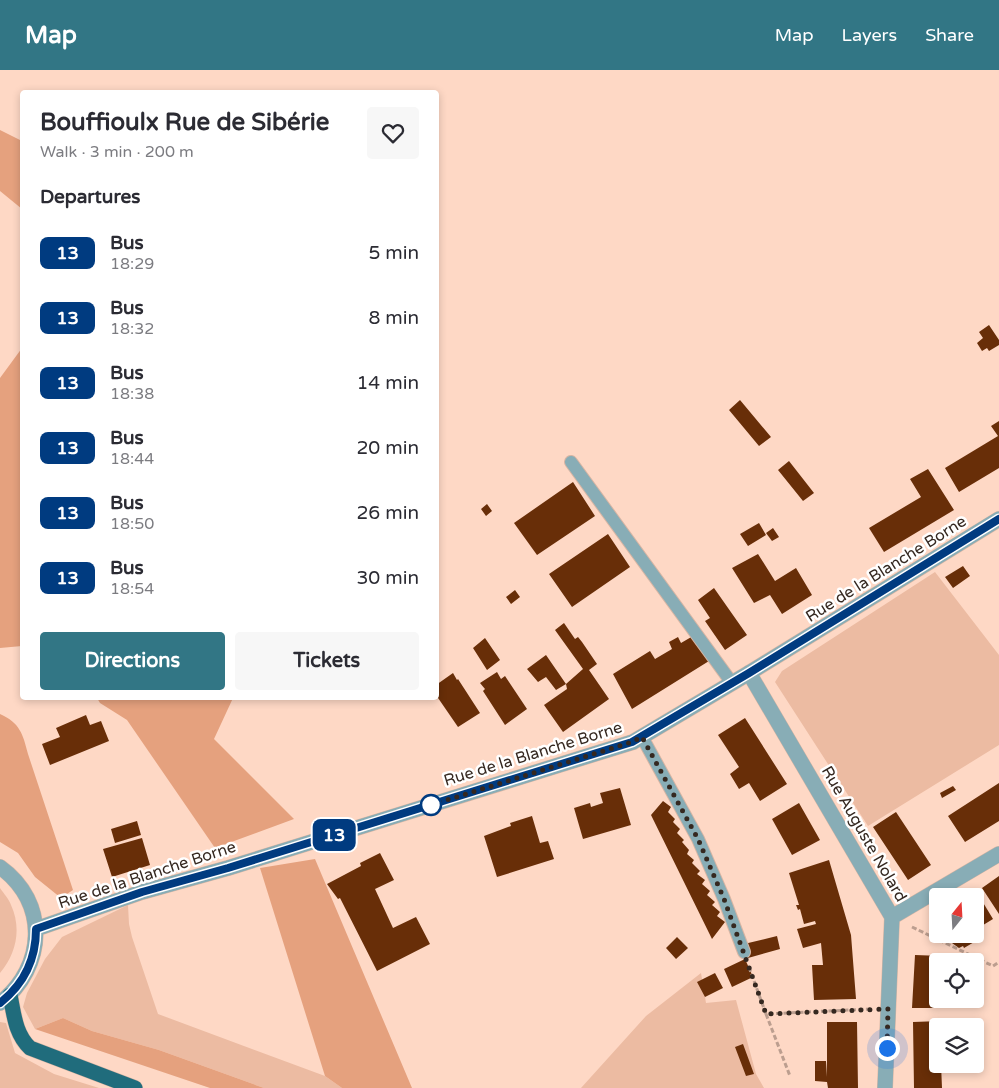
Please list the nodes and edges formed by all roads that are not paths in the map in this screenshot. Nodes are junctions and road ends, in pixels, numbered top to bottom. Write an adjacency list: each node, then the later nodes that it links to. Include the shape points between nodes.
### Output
1 (571, 462): 4 (lane)
2 (999, 519): 3 (street, Rue de la Blanche Borne)
3 (749, 673): 4 (street, Rue de la Blanche Borne); 8 (street, Rue Auguste Nolard)
4 (732, 683): 5 (street, Rue de la Blanche Borne)
5 (642, 737): 9 (street, Rue de la Blanche Borne, via 228,868 142,892); 10 (lane, via 698,839)
6 (999, 854): 8 (street)
7 (0, 867): 9 (street, via 22,889)
8 (892, 917): 13 (street, Rue Auguste Nolard)
9 (36, 929): 11 (street, via 28,970)
10 (744, 952)
11 (5, 999): 12 (highway, via 22,1040 30,1048)
12 (135, 1088)
13 (885, 1088)

